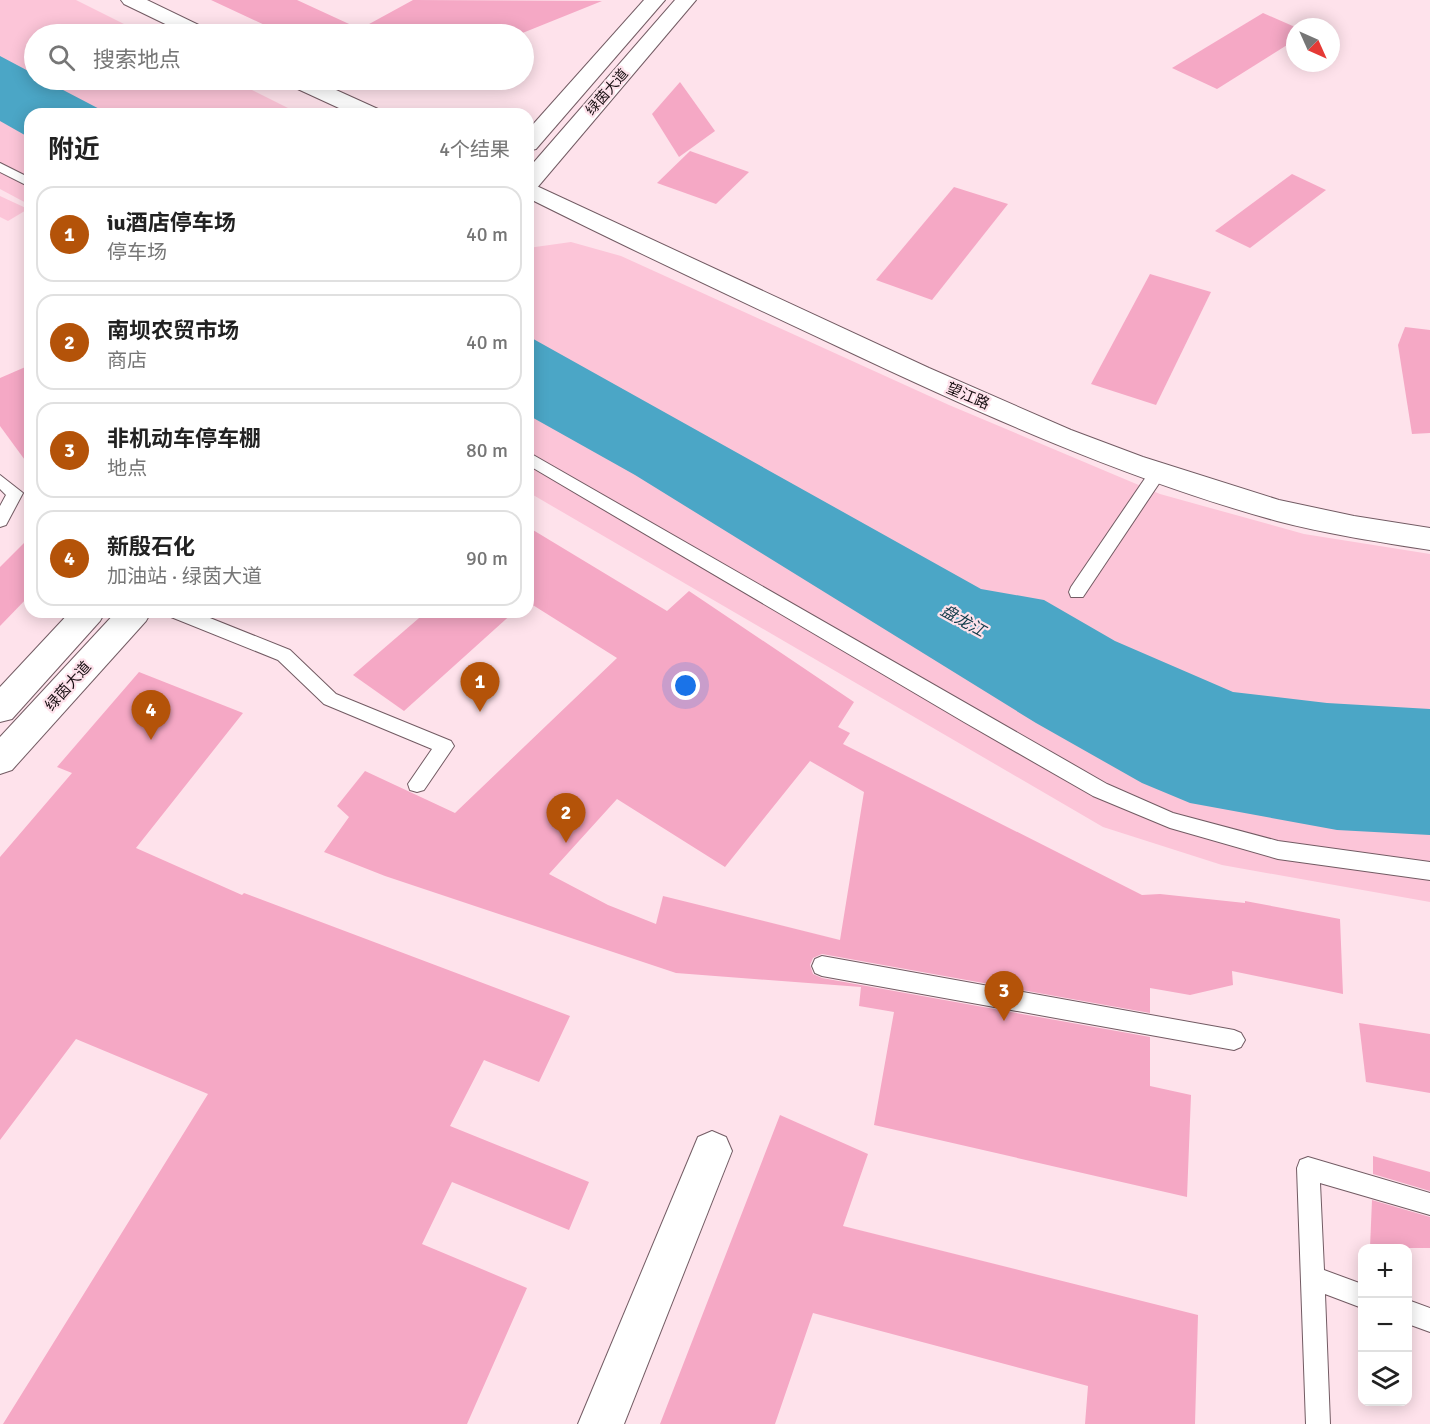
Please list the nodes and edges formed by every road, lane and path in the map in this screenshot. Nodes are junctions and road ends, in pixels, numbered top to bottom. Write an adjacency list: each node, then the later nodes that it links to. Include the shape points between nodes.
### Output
1 (131, 0): 4 (street)
2 (655, 0): 7 (street, 绿茵大道)
3 (687, 0): 9 (street, 绿茵大道)
4 (181, 24)
5 (318, 90): 6 (street)
6 (357, 108)
7 (534, 137)
8 (0, 167): 10 (lane)
9 (534, 179)
10 (24, 180)
11 (534, 189): 13 (street, 望江路, via 951,390)
12 (534, 462): 24 (lane, via 1100,790 1170,820 1278,850)
13 (1156, 475): 16 (street, 望江路, via 1252,505 1382,534); 17 (lane)
14 (0, 481): 15 (lane, via 15,493)
15 (0, 521)
16 (1430, 539)
17 (1077, 592)
18 (83, 618): 21 (street)
19 (130, 618): 22 (street, 绿茵大道)
20 (192, 618): 23 (lane, via 284,655 330,699 445,746)
21 (0, 709)
22 (0, 760)
23 (417, 784)
24 (1430, 871)
25 (822, 966): 26 (lane)
26 (1234, 1040)
27 (712, 1151): 33 (street)
28 (1430, 1204): 29 (lane, via 1308,1168)
29 (1312, 1277): 30 (lane); 34 (lane)
30 (1358, 1294)
31 (1412, 1314): 32 (lane)
32 (1430, 1320)
33 (601, 1424)
34 (1318, 1424)

